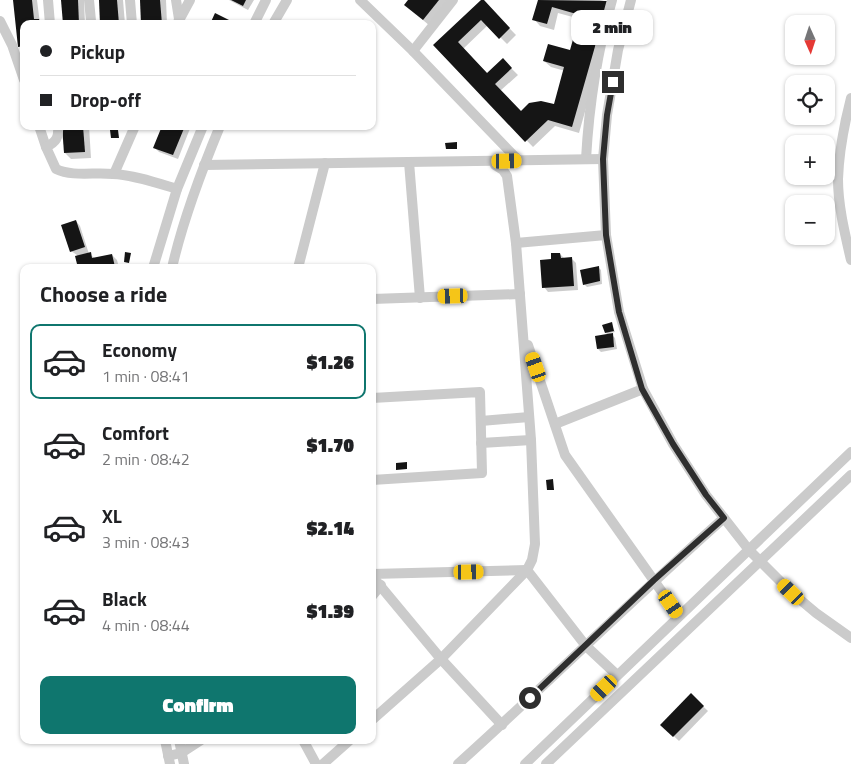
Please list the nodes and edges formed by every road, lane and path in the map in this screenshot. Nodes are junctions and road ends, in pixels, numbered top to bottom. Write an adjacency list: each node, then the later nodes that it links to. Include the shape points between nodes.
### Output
1 (48, 0): 12 (street)
2 (90, 0): 13 (street)
3 (130, 0): 14 (street)
4 (176, 0): 15 (street)
5 (190, 0): 16 (street)
6 (266, 0): 17 (street)
7 (287, 0): 18 (street)
8 (360, 0): 20 (street)
9 (453, 0): 20 (street)
10 (612, 0): 29 (street, via 593,89)
11 (630, 1): 30 (street, via 618,50)
12 (50, 20)
13 (91, 20)
14 (132, 20)
15 (178, 20)
16 (179, 20)
17 (256, 20)
18 (276, 20)
19 (0, 21): 21 (street)
20 (413, 52): 32 (street)
21 (20, 67)
22 (851, 98): 40 (street, via 842,138 838,181)
23 (40, 130): 28 (street)
24 (58, 130): 28 (street, via 55,142)
25 (133, 130): 36 (street)
26 (201, 130): 37 (street)
27 (218, 130): 35 (street)
28 (46, 147): 36 (street, via 56,169 65,173)
29 (586, 159): 30 (street); 32 (street)
30 (603, 159): 38 (street)
31 (494, 161): 32 (street); 33 (street); 39 (street, via 507,176)
32 (519, 161)
33 (409, 162): 34 (street); 45 (street)
34 (324, 163): 35 (street); 43 (street)
35 (204, 165): 42 (street)
36 (114, 174): 37 (street)
37 (177, 190): 41 (street)
38 (606, 235): 39 (street); 48 (street, via 619,312)
39 (516, 243): 44 (street)
40 (851, 260)
41 (154, 264)
42 (174, 264)
43 (299, 264)
44 (520, 294): 45 (street); 47 (street)
45 (420, 298): 46 (street)
46 (376, 300)
47 (523, 330): 50 (street); 52 (street)
48 (642, 389): 52 (street); 58 (street, via 678,451)
49 (376, 398): 51 (street, via 480,392)
50 (529, 417): 51 (street); 53 (street)
51 (481, 421): 54 (street)
52 (555, 424): 64 (street, via 565,455)
53 (531, 440): 54 (street); 61 (street, via 535,544)
54 (481, 443): 57 (street, via 482,473)
55 (851, 452): 59 (street)
56 (851, 475): 60 (street)
57 (376, 480)
58 (724, 518): 59 (street); 64 (street)
59 (749, 550): 60 (street); 67 (street)
60 (759, 561): 68 (street, via 816,613); 82 (street)
61 (527, 570): 62 (street); 69 (street); 70 (street)
62 (376, 575)
63 (376, 579): 65 (street)
64 (654, 580): 67 (street); 69 (street)
65 (381, 585): 66 (street); 70 (street)
66 (376, 591)
67 (679, 616): 71 (street)
68 (851, 638)
69 (586, 646): 71 (street); 73 (street)
70 (440, 659): 72 (street); 73 (street)
71 (617, 676): 79 (street)
72 (376, 716)
73 (502, 725): 86 (street)
74 (166, 744): 81 (street)
75 (180, 744): 80 (street)
76 (195, 744): 80 (street)
77 (305, 744): 84 (street)
78 (346, 744): 85 (street)
79 (539, 751): 82 (street); 87 (street)
80 (181, 753): 81 (street); 83 (street)
81 (169, 760)
82 (550, 763)
83 (184, 764)
84 (316, 764)
85 (323, 764)
86 (458, 764)
87 (525, 764)

